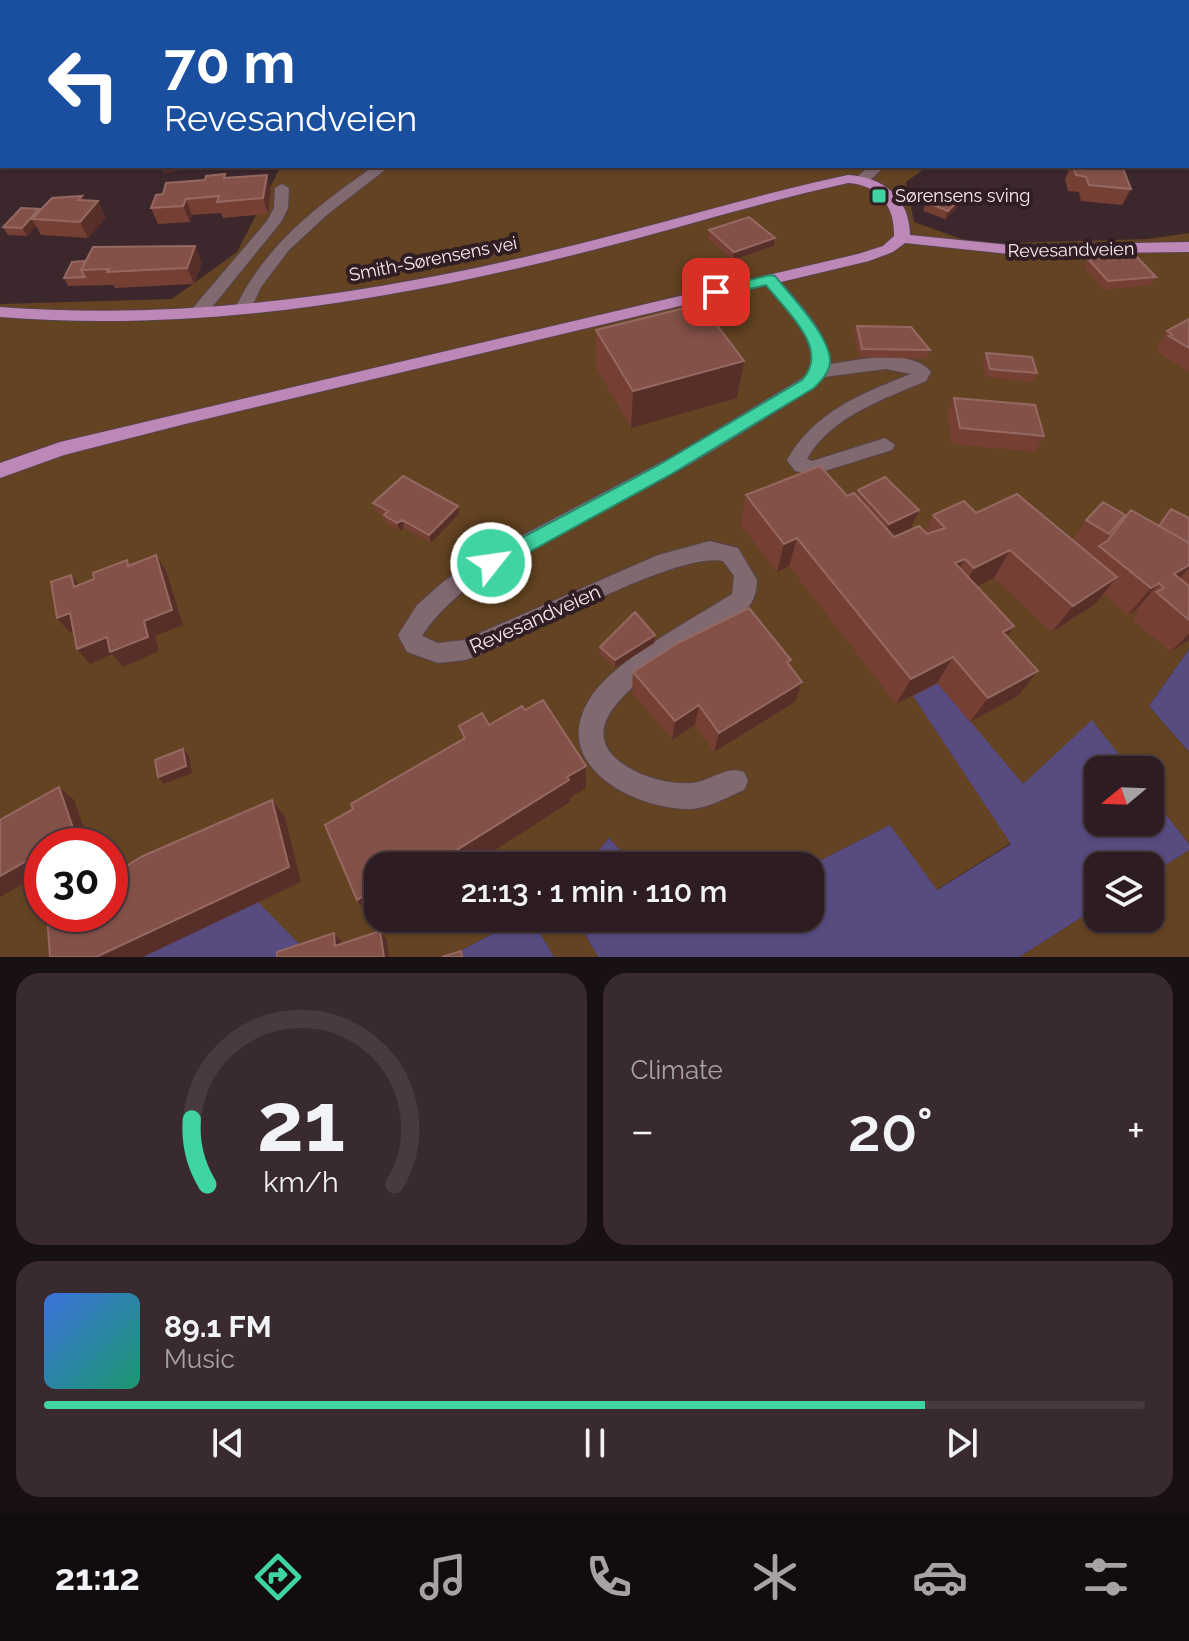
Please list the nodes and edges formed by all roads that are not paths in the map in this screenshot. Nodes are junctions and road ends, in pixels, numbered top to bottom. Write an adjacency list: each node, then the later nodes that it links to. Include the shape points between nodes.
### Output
1 (380, 168): 8 (street, via 308,224 259,275)
2 (876, 168): 3 (street)
3 (863, 179): 5 (main road, via 878,184 899,211); 8 (main road, Smith-Sørensens vei, via 827,183 504,266 318,301)
4 (282, 188): 10 (street, via 274,222)
5 (902, 238): 6 (main road, Revesandveien, via 1006,251); 7 (main road, via 863,258)
6 (1189, 247)
7 (770, 279): 11 (street, via 816,340); 13 (main road, via 185,417 60,449)
8 (243, 309): 10 (main road, Smith-Sørensens vei)
9 (0, 312): 10 (main road, Smith-Sørensens vei, via 97,317)
10 (198, 313)
11 (820, 372): 12 (street, via 889,364 922,372 817,431 801,447 797,460 812,468); 14 (street, Revesandveien, via 664,470 449,589 416,621 410,635 415,645 438,653 466,650 658,564 710,550 730,554 746,575 748,586 741,600 616,687 598,707 590,737 598,759 617,776 656,792 692,796)
12 (885, 445)
13 (0, 471)
14 (735, 781)

